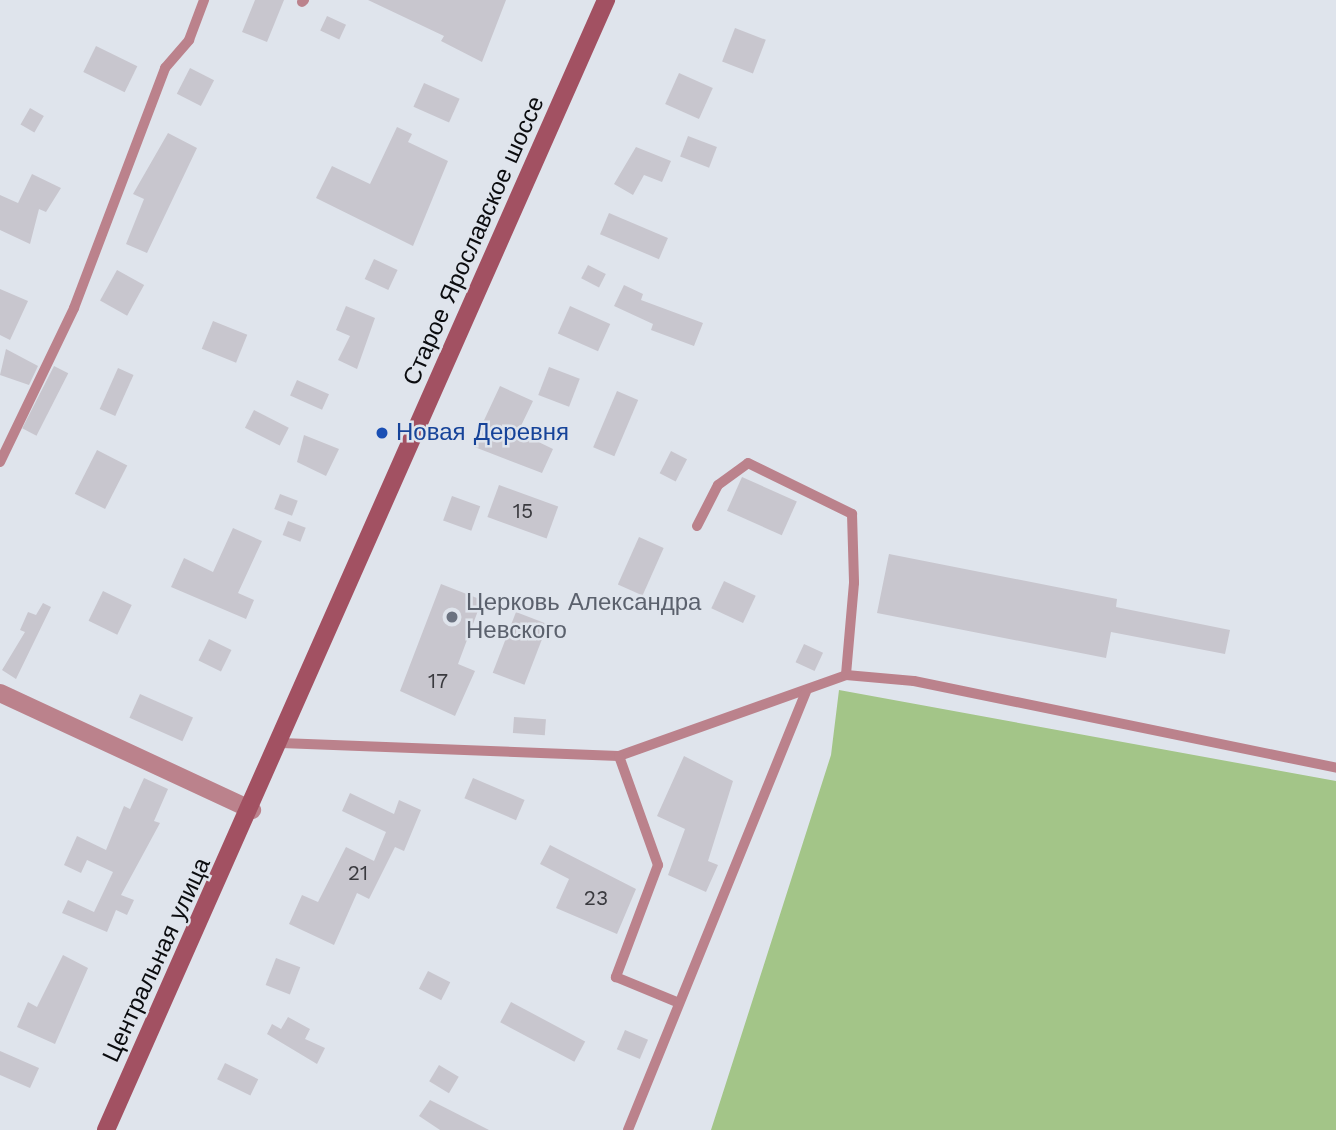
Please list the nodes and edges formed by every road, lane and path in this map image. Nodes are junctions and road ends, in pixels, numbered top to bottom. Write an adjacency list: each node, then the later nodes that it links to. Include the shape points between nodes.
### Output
1 (204, 0): 3 (lane, via 189,40 165,68 74,308)
2 (606, 0): 8 (main road, Старое Ярославское шоссе)
3 (0, 461)
4 (697, 526): 5 (lane, via 718,485 748,463 852,514 854,583)
5 (846, 675): 6 (lane); 10 (lane, via 915,681)
6 (806, 691): 9 (lane); 12 (lane)
7 (0, 694): 11 (street)
8 (281, 743): 9 (lane); 11 (main road, Старое Ярославское шоссе)
9 (619, 756): 12 (lane, via 658,864 616,977)
10 (1336, 768)
11 (252, 810): 13 (main road, Центральная улица)
12 (679, 1003): 14 (lane)
13 (106, 1130)
14 (628, 1130)

